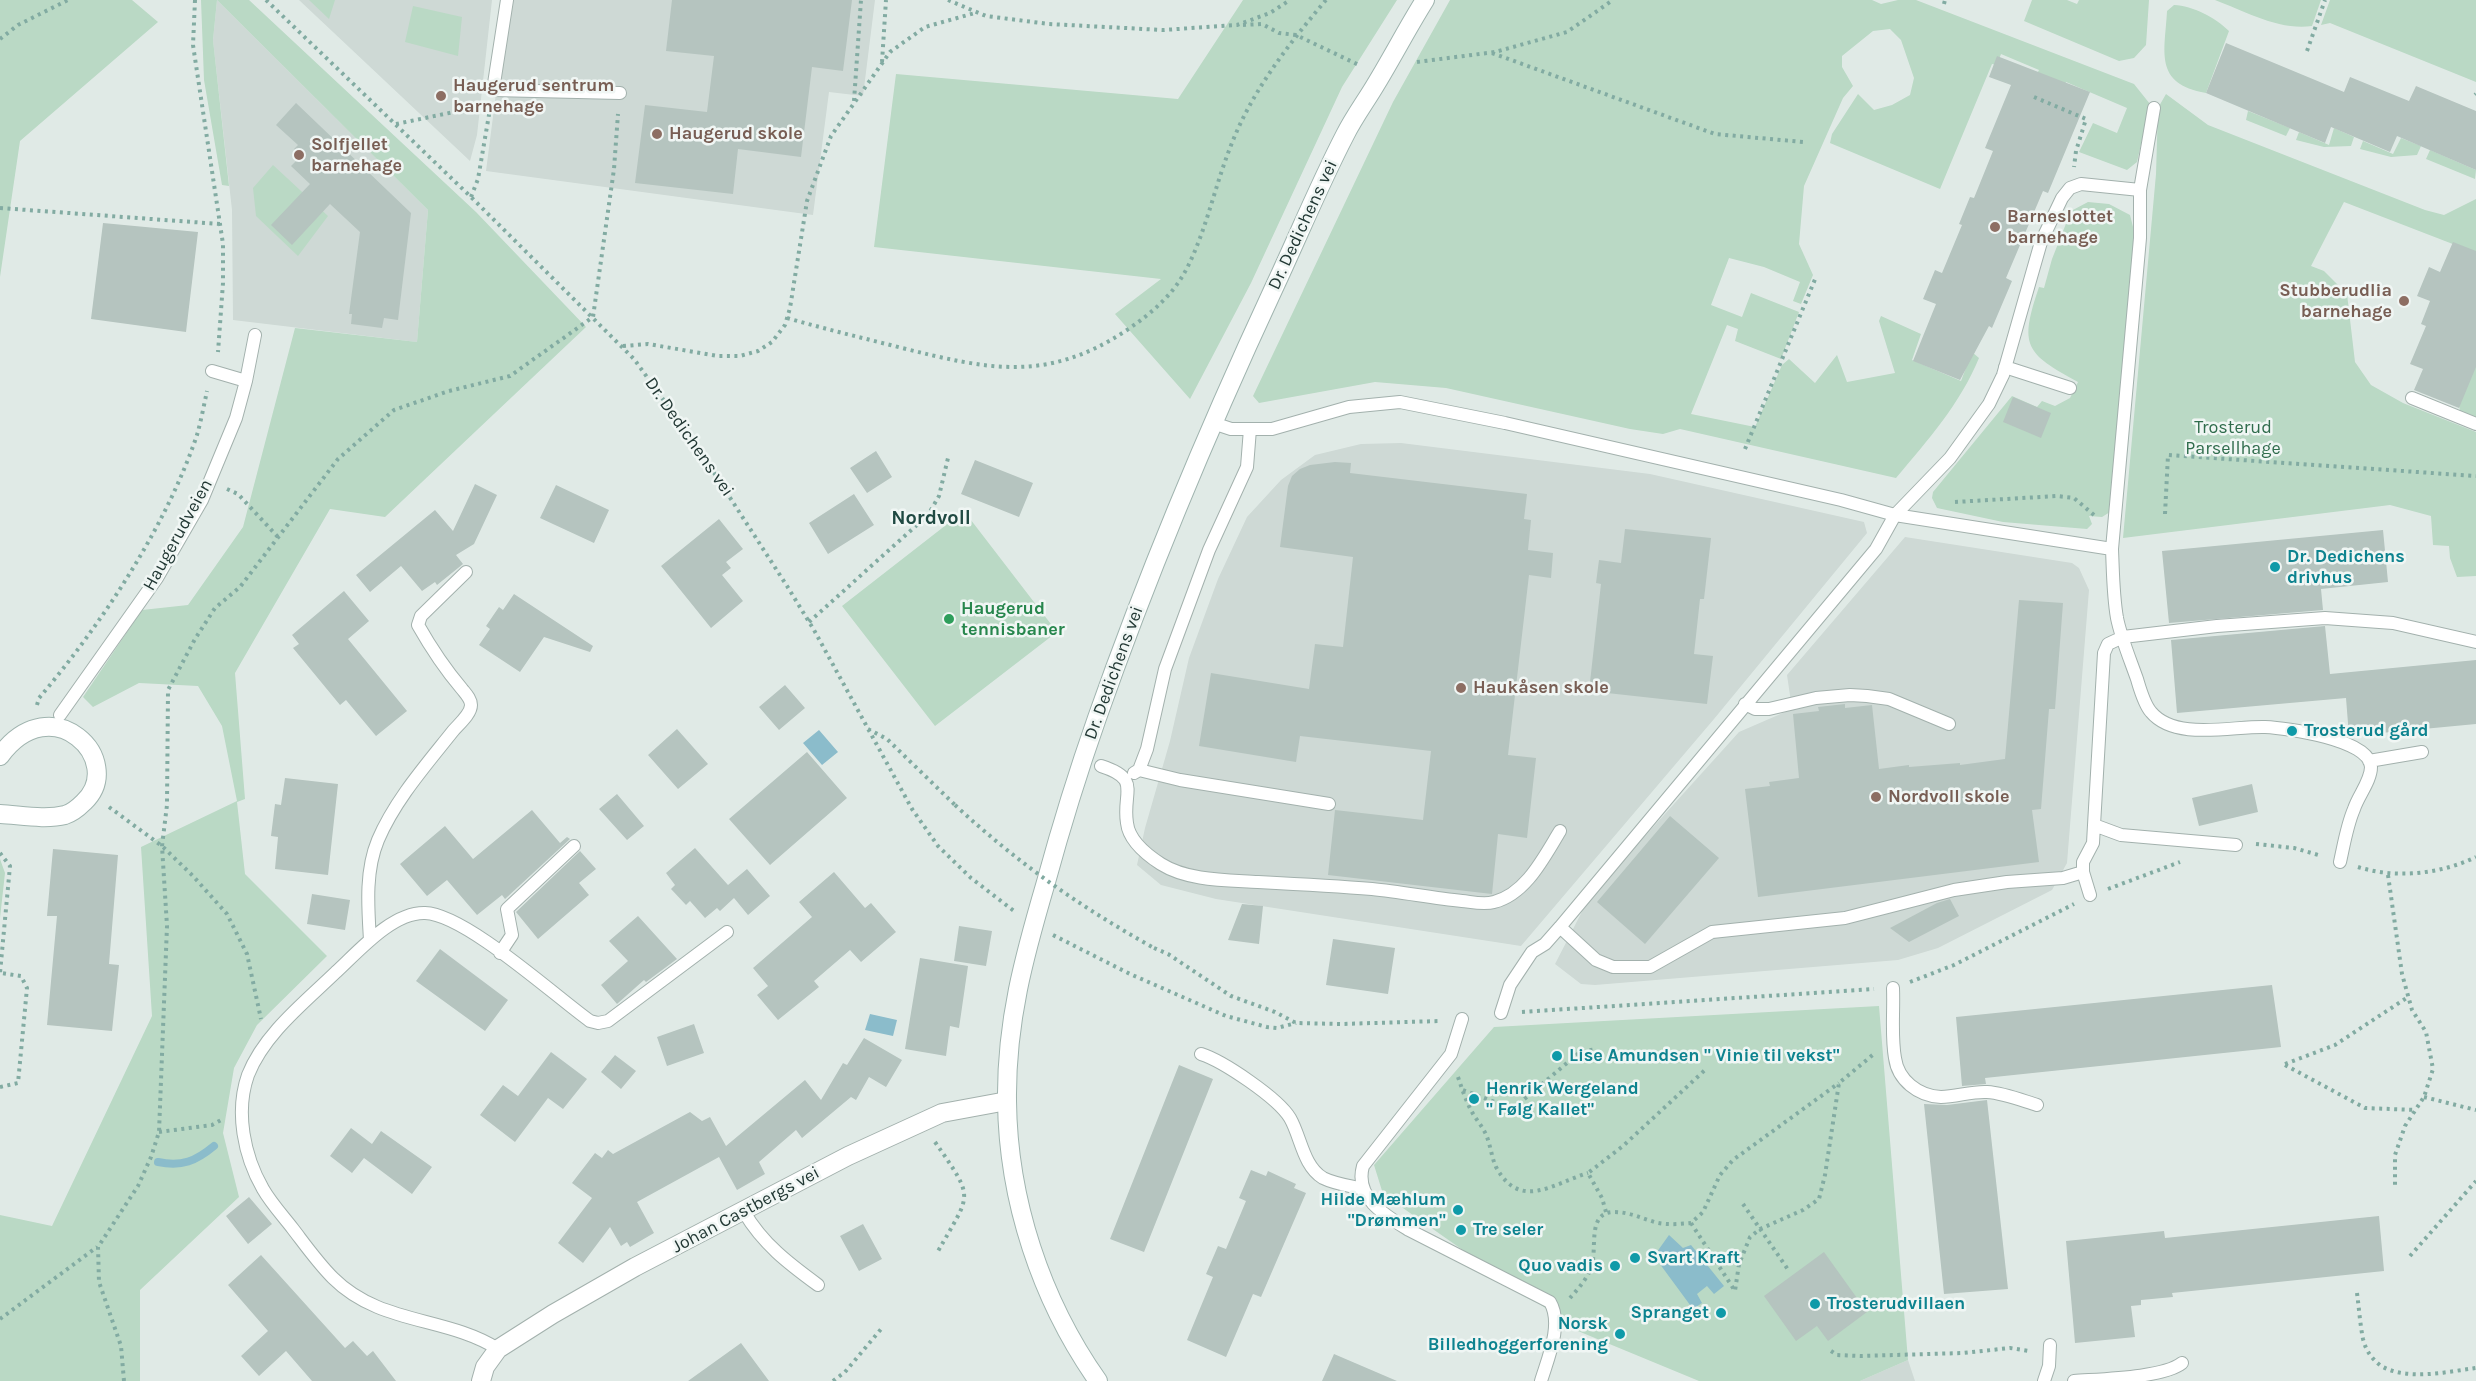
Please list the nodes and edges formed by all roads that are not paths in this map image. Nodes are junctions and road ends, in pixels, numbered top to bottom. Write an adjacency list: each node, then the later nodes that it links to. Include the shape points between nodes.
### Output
1 (507, 0): 3 (lane, via 493,90)
2 (1425, 0): 12 (street, Dr. Dedichens vei, via 1346,134)
3 (620, 93)
4 (2154, 108): 5 (lane)
5 (2140, 190): 7 (lane, via 2081,184 2070,188 2062,198 2041,242); 16 (lane)
6 (255, 334): 9 (lane, Haugerudveien)
7 (2005, 367): 10 (lane); 15 (lane, via 1989,404 1950,458)
8 (212, 371): 9 (lane)
9 (246, 381): 21 (lane, Haugerudveien, via 236,418 202,500 157,578)
10 (2070, 388)
11 (2412, 398): 13 (lane)
12 (1213, 423): 14 (lane, via 1231,429); 46 (street, Dr. Dedichens vei, via 1146,585 1069,800 1013,1006)
13 (2476, 424)
14 (1250, 429): 15 (lane, via 1272,429 1349,407 1400,402); 27 (lane, via 1247,467 1209,550 1165,669)
15 (1895, 515): 16 (lane); 20 (lane, via 1876,549)
16 (2112, 549): 18 (lane)
17 (466, 572): 40 (lane, via 421,616 418,625 438,660 470,701 470,711 394,810 379,839 371,860)
18 (2123, 637): 19 (lane, via 2325,618 2393,623); 25 (lane, via 2151,712 2169,725 2211,731 2268,727 2316,735 2349,744); 31 (lane, via 2108,644 2104,653)
19 (2476, 642)
20 (1745, 704): 22 (lane, via 1769,709 1850,694 1890,699); 38 (lane)
21 (60, 715)
22 (1949, 724)
23 (2422, 752): 25 (lane)
24 (0, 756): 30 (street, via 26,732 57,726 84,742 94,757 96,773 90,797 67,814)
25 (2369, 761): 35 (lane, via 2370,771 2354,808)
26 (1101, 766): 28 (lane, via 1119,771)
27 (1139, 770): 28 (lane); 29 (lane)
28 (1125, 778): 32 (lane, via 1127,824 1135,842 1163,866 1223,880 1373,889 1447,900 1494,902 1514,892 1532,876)
29 (1329, 804)
30 (0, 814)
31 (2094, 825): 33 (lane, via 2121,835); 36 (lane, via 2093,843 2083,862)
32 (1560, 831)
33 (2236, 845)
34 (574, 846): 41 (lane, via 507,909 512,935)
35 (2340, 862)
36 (2083, 872): 37 (lane); 38 (lane, via 2063,878 1954,890 1845,918 1712,932 1650,968 1613,967 1596,960)
37 (2090, 896)
38 (1560, 927): 43 (lane, via 1532,952 1510,985)
39 (728, 932): 41 (lane, via 634,1003 608,1021 598,1023 590,1021)
40 (370, 940): 41 (lane, via 399,919 424,913 447,918); 51 (lane, via 284,1023 248,1075 242,1108 247,1150 263,1190 334,1279 361,1300 389,1313 483,1340)
41 (500, 953)
42 (1893, 988): 47 (lane, via 1894,1058 1899,1074 1909,1086 1926,1095 1985,1092)
43 (1502, 1013)
44 (1462, 1019): 48 (lane, via 1451,1054 1363,1166)
45 (1201, 1054): 48 (lane, via 1277,1102 1290,1119 1312,1167 1322,1177)
46 (1007, 1101): 49 (street, Johan Castbergs vei, via 942,1113 848,1156); 55 (street, Dr. Dedichens vei, via 1015,1180 1025,1227 1053,1302)
47 (2037, 1105)
48 (1363, 1189): 56 (lane, via 1372,1203 1409,1230 1550,1302 1555,1314)
49 (744, 1212): 50 (lane, via 757,1233); 51 (street, Johan Castbergs vei, via 635,1267)
50 (818, 1285)
51 (498, 1349): 54 (street, Johan Castbergs vei, via 484,1367)
52 (2050, 1350): 57 (lane)
53 (2182, 1363): 58 (lane, via 2162,1371)
54 (481, 1381)
55 (1098, 1381)
56 (1541, 1381)
57 (2044, 1381)
58 (2074, 1381)

